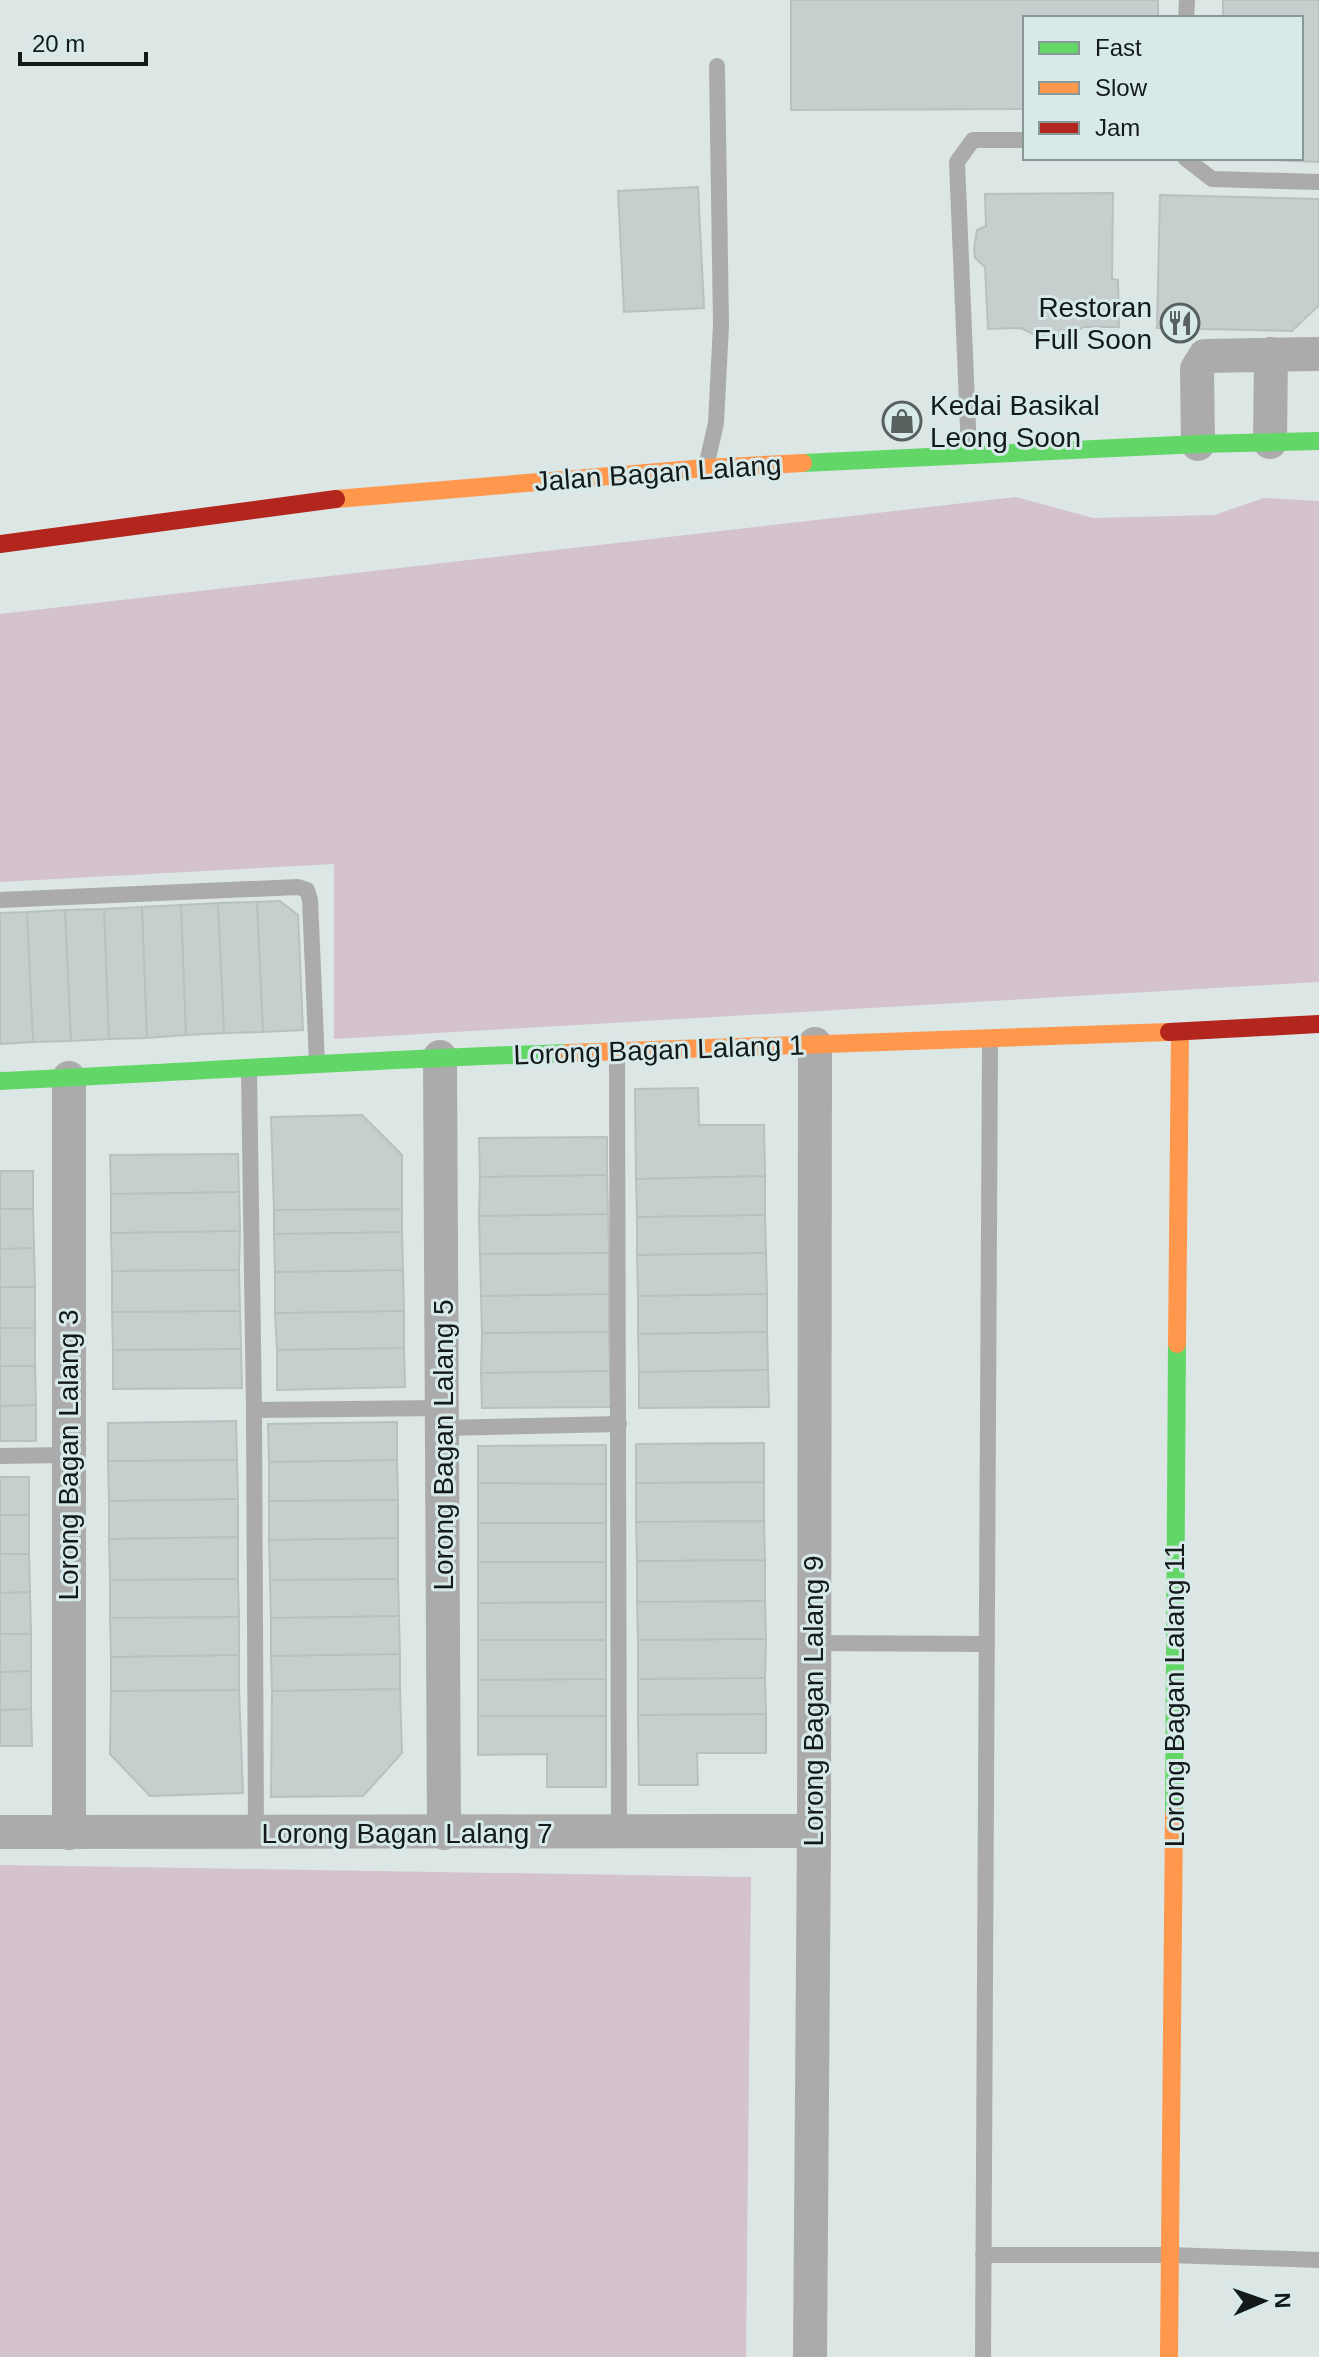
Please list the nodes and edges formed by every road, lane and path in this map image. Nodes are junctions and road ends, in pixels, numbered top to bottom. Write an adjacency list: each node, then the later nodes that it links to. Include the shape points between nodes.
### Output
1 (717, 66): 11 (lane, via 721,325 716,423)
2 (1023, 140): 10 (lane, via 973,140 957,162)
3 (1188, 160): 4 (lane, via 1212,179)
4 (1319, 182)
5 (1271, 354): 6 (street); 8 (street); 9 (street, via 1205,356 1197,369)
6 (1316, 354)
7 (1319, 441): 8 (street, Jalan Bagan Lalang)
8 (1270, 442): 9 (street, Jalan Bagan Lalang)
9 (1198, 444): 10 (street, Jalan Bagan Lalang)
10 (970, 455): 11 (street, Jalan Bagan Lalang)
11 (706, 468): 12 (street, Jalan Bagan Lalang, via 377,494)
12 (0, 544)
13 (0, 900): 20 (lane, via 307,890)
14 (1319, 1024): 15 (street, Lorong Bagan Lalang 1)
15 (1180, 1032): 16 (street, Lorong Bagan Lalang 1); 38 (street, Lorong Bagan Lalang 11)
16 (990, 1039): 17 (street, Lorong Bagan Lalang 1); 30 (lane)
17 (815, 1044): 18 (street, Lorong Bagan Lalang 1); 29 (street, Lorong Bagan Lalang 9)
18 (617, 1052): 19 (street, Lorong Bagan Lalang 1); 26 (lane)
19 (440, 1057): 20 (street, Lorong Bagan Lalang 1); 25 (street, Lorong Bagan Lalang 5)
20 (317, 1066): 21 (street, Lorong Bagan Lalang 1)
21 (249, 1069): 22 (street, Lorong Bagan Lalang 1); 24 (lane)
22 (69, 1078): 23 (street, Lorong Bagan Lalang 1); 27 (street, Lorong Bagan Lalang 3)
23 (0, 1081)
24 (254, 1410): 25 (lane); 33 (lane)
25 (443, 1418): 26 (lane); 35 (street, Lorong Bagan Lalang 5)
26 (619, 1424): 36 (lane)
27 (68, 1455): 28 (lane); 34 (street, Lorong Bagan Lalang 3)
28 (0, 1456)
29 (812, 1643): 30 (lane); 31 (street, Lorong Bagan Lalang 9)
30 (987, 1644): 37 (lane)
31 (814, 1831): 36 (street, Lorong Bagan Lalang 7); 40 (street, Lorong Bagan Lalang 9)
32 (0, 1832): 34 (street, Lorong Bagan Lalang 7)
33 (256, 1832): 34 (street, Lorong Bagan Lalang 7); 35 (street, Lorong Bagan Lalang 7)
34 (69, 1833)
35 (444, 1833): 36 (street, Lorong Bagan Lalang 7)
36 (619, 1833)
37 (983, 2255): 38 (lane); 41 (lane)
38 (1169, 2255): 39 (lane); 42 (street, Lorong Bagan Lalang 11)
39 (1319, 2260)
40 (810, 2357)
41 (983, 2357)
42 (1169, 2357)

